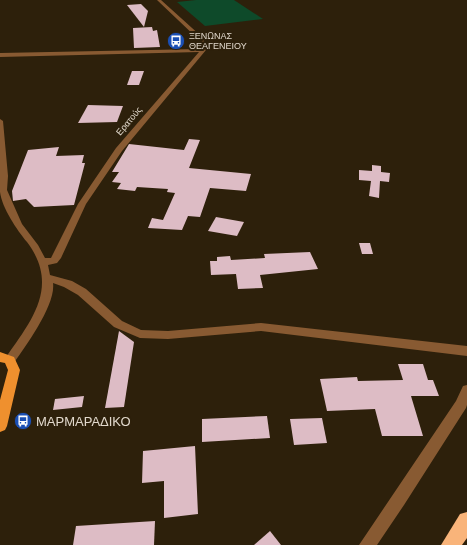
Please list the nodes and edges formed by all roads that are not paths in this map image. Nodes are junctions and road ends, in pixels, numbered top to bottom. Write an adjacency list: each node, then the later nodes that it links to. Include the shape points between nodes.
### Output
1 (159, 0): 2 (street, via 200,38)
2 (203, 50): 3 (street); 5 (street, Ερατούς, via 119,150 82,204 58,256 54,261)
3 (0, 55)
4 (0, 121): 5 (street, via 3,190 18,225 35,247)
5 (42, 262): 6 (street)
6 (48, 278): 7 (street, via 68,284 82,292 118,324 140,334 168,335 261,327); 8 (street, via 47,293 34,325)
7 (467, 351)
8 (5, 358): 10 (main road, via 14,365 14,373)
9 (467, 390): 12 (street, via 457,410 399,500)
10 (0, 426)
11 (467, 521): 13 (highway)
12 (367, 545)
13 (451, 545)

